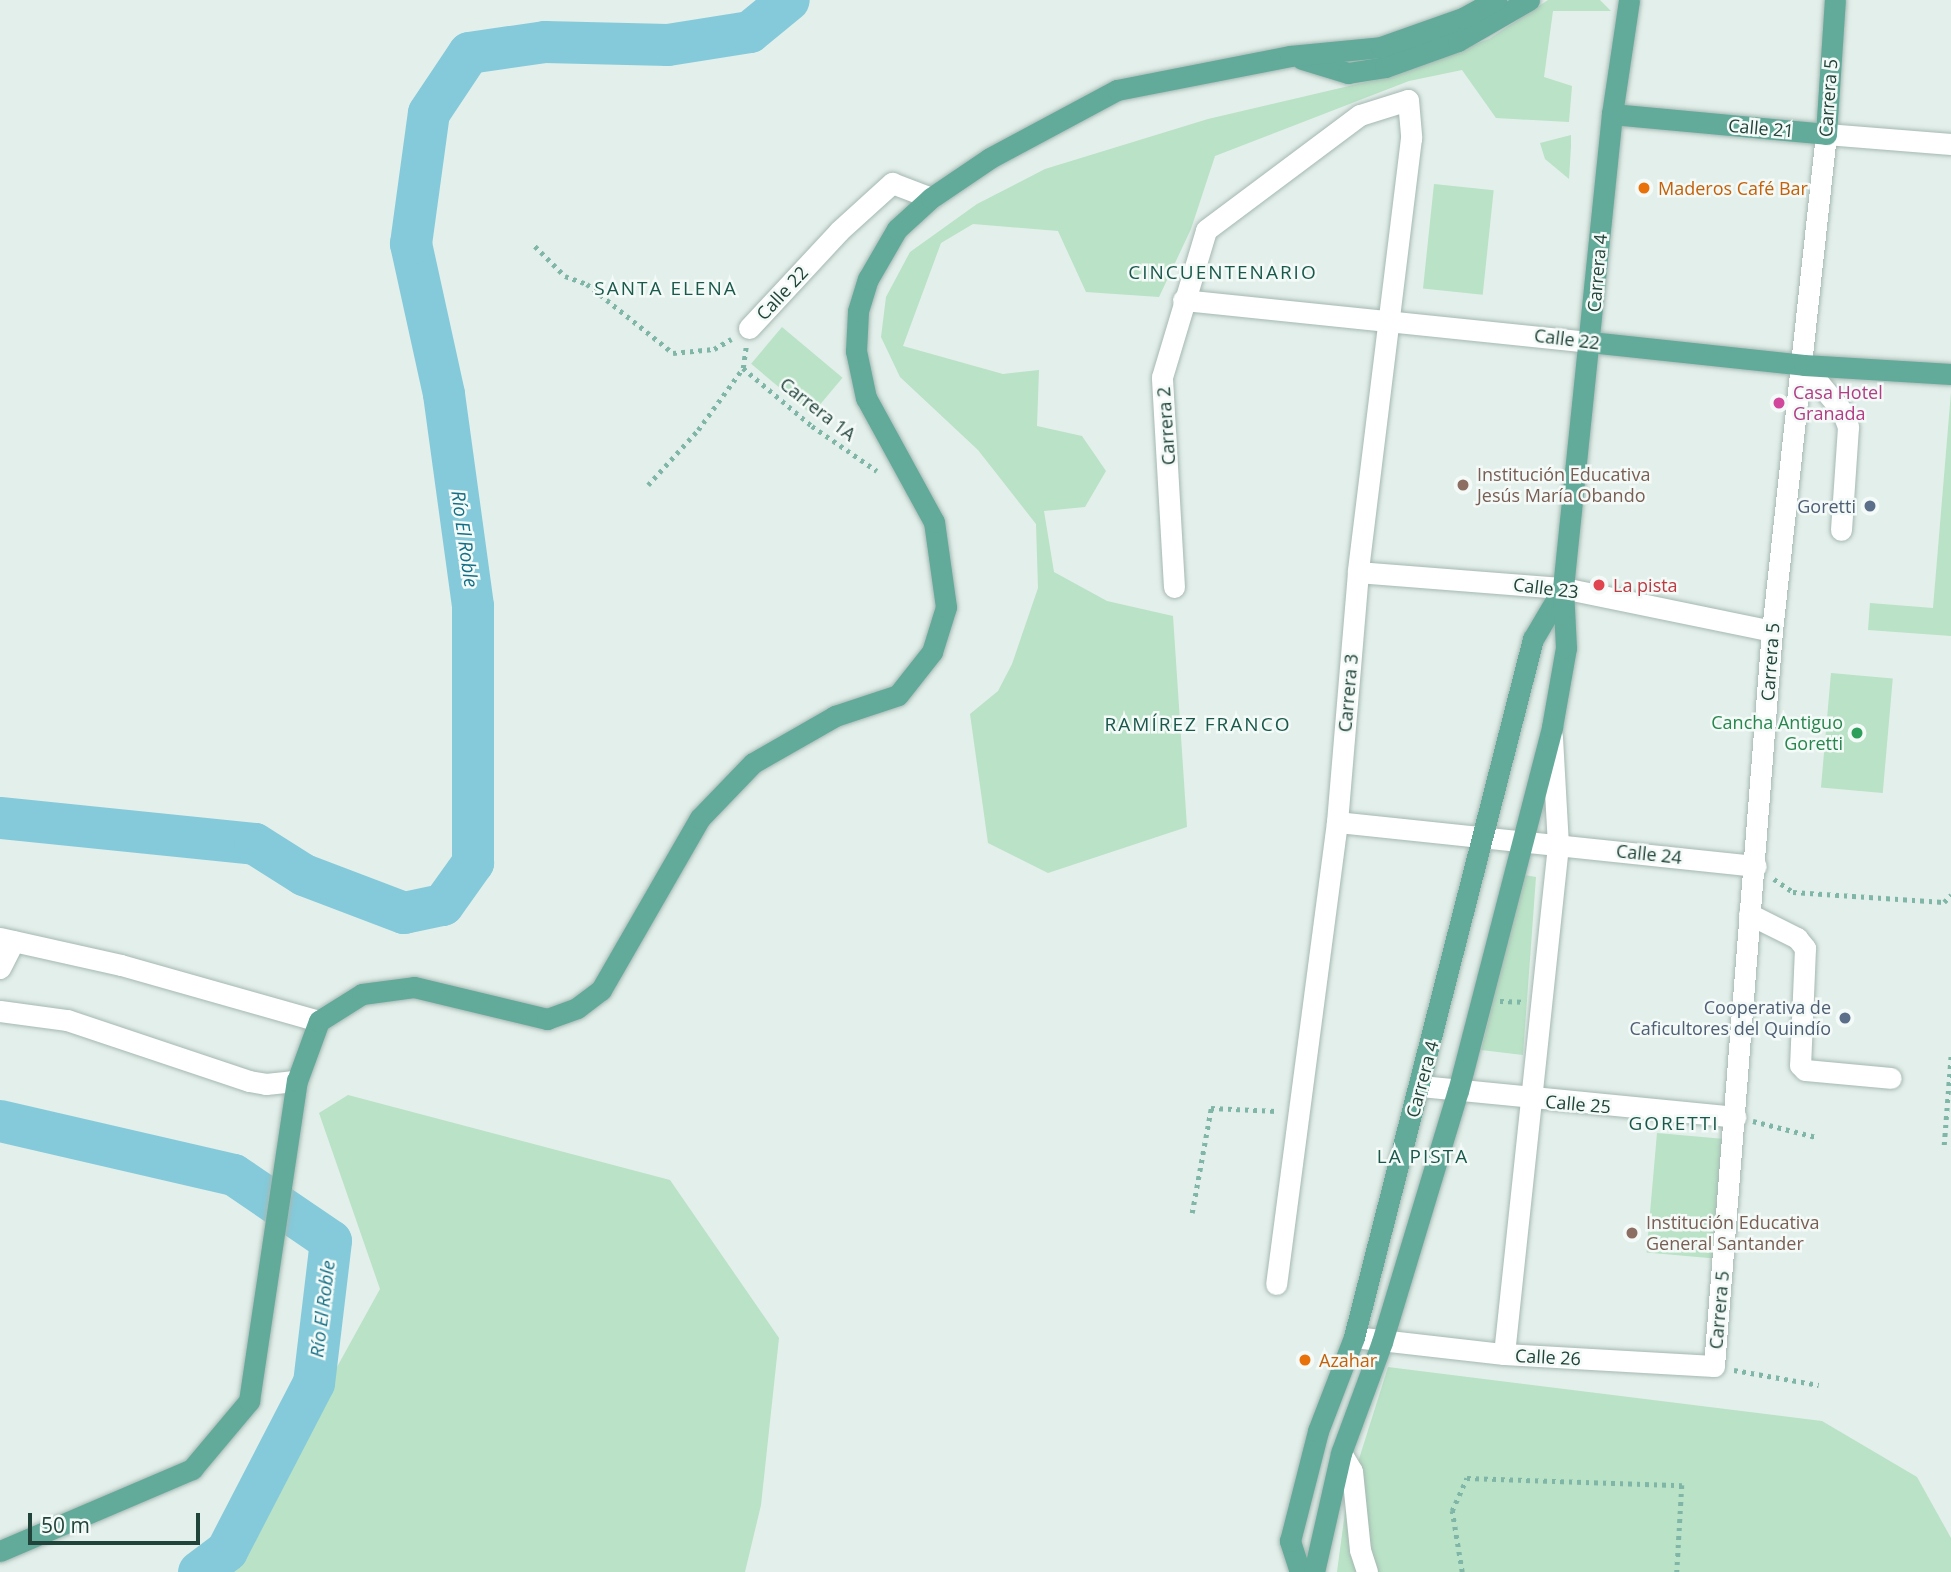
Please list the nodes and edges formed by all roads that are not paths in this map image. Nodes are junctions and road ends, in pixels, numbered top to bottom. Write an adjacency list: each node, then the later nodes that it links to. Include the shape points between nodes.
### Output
1 (1496, 0): 5 (main road, via 1464,18 1381,47)
2 (1529, 0): 5 (main road, via 1458,41 1376,69 1348,73)
3 (1629, 0): 6 (main road, Carrera 4)
4 (1835, 0): 7 (main road, Carrera 5)
5 (1290, 56): 9 (main road, via 1117,90 990,158)
6 (1612, 114): 7 (main road, Calle 21); 14 (main road, Carrera 4)
7 (1826, 134): 8 (street, Calle 21); 15 (street, Carrera 5)
8 (1951, 144)
9 (931, 198): 13 (street, Calle 22, via 892,183); 32 (main road, via 897,229 868,279 858,311 856,351 866,398 934,522 946,607 932,652 898,695 835,716 753,763 700,818 601,990 577,1008 547,1019 414,987 362,994)
10 (1206, 230): 11 (street, Carrera 2); 12 (street, Carrera 3, via 1360,115 1408,100 1411,138)
11 (1183, 300): 12 (street, Calle 22); 19 (street, Carrera 2, via 1162,377)
12 (1387, 318): 14 (street, Calle 22); 18 (street, Carrera 3)
13 (749, 328)
14 (1590, 342): 15 (main road, Calle 22); 20 (main road, Carrera 4)
15 (1804, 365): 16 (main road, Calle 22); 17 (street, via 1842,411 1848,427); 21 (street, Carrera 5)
16 (1951, 374)
17 (1841, 530)
18 (1358, 572): 20 (street, Calle 23); 23 (street, Carrera 3)
19 (1174, 587)
20 (1563, 588): 21 (street, Calle 23); 22 (main road, Carrera 4, via 1566,648); 24 (main road, Carrera 4, via 1533,639)
21 (1772, 631): 27 (street, Carrera 5)
22 (1552, 727): 25 (main road, Carrera 4); 26 (street, Carrera 4)
23 (1337, 822): 24 (street, Calle 24); 39 (street, Carrera 3)
24 (1484, 838): 25 (street, Calle 24); 35 (main road, Carrera 4)
25 (1524, 840): 26 (street, Calle 24); 36 (main road, Carrera 4)
26 (1558, 845): 27 (street, Calle 24); 37 (street, Carrera 4)
27 (1756, 866): 28 (street, Carrera 5)
28 (1749, 914): 33 (street, via 1797,938 1805,948 1800,1065 1805,1070); 38 (street, Carrera 5)
29 (7, 940): 30 (street); 32 (street, via 121,965)
30 (0, 968)
31 (0, 1011): 34 (street, via 67,1020 249,1081)
32 (319, 1021): 34 (main road)
33 (1891, 1078)
34 (297, 1081): 45 (main road, via 249,1401 192,1469)
35 (1421, 1086): 36 (street, Calle 25); 40 (main road, Carrera 4)
36 (1458, 1091): 37 (street, Calle 25); 41 (main road, Carrera 4)
37 (1533, 1100): 38 (street, Calle 25); 42 (street, Carrera 4)
38 (1735, 1117): 43 (street, Carrera 5)
39 (1276, 1284)
40 (1354, 1337): 41 (street, Calle 26); 46 (main road, Carrera 4, via 1318,1432 1290,1541)
41 (1382, 1342): 42 (street, Calle 26); 44 (main road, Carrera 4)
42 (1504, 1354): 43 (street, Calle 26)
43 (1714, 1366)
44 (1341, 1453): 47 (main road, Carrera 4); 48 (street, via 1352,1471 1360,1550)
45 (0, 1551)
46 (1300, 1572)
47 (1314, 1572)
48 (1367, 1572)

